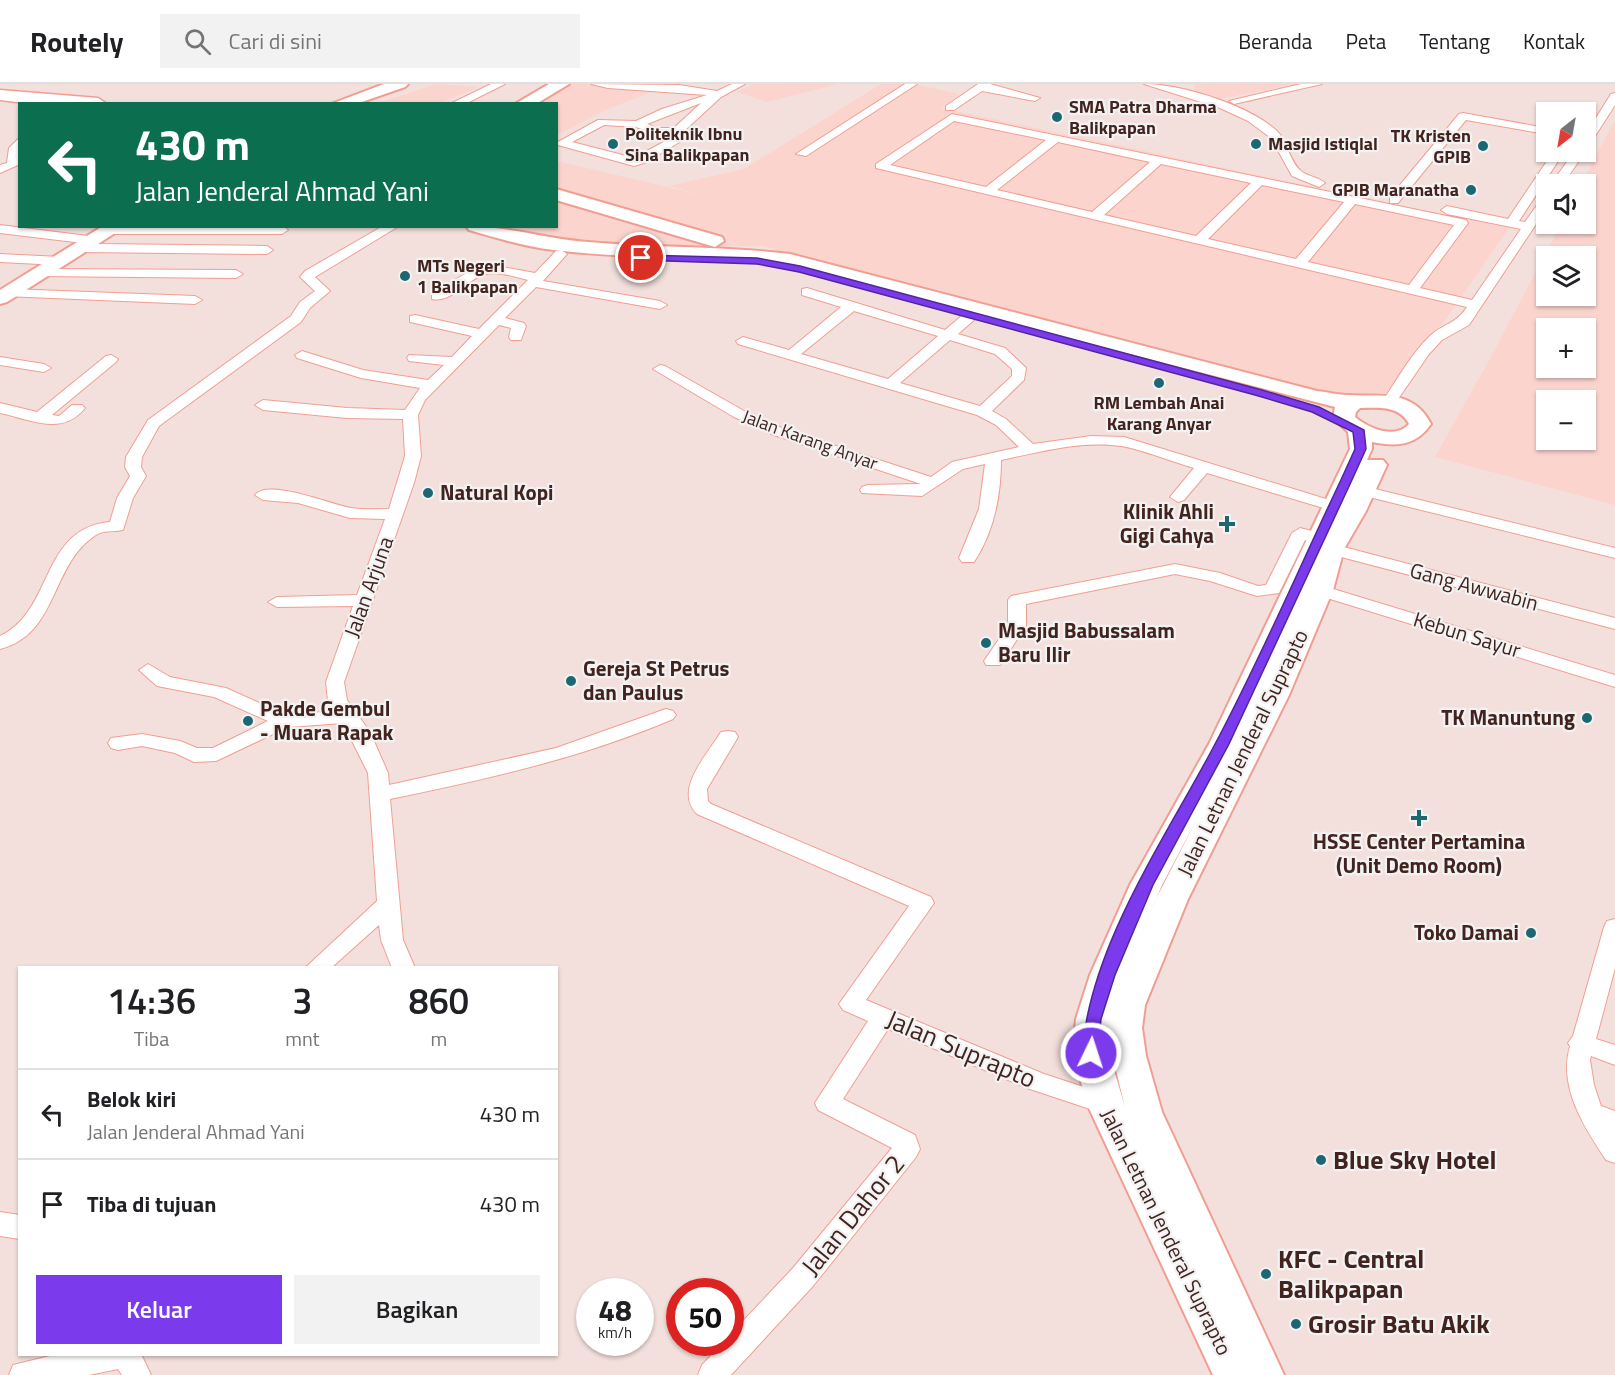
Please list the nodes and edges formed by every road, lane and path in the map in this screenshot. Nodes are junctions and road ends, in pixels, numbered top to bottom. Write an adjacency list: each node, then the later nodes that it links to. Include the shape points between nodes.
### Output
1 (500, 84): 22 (street)
2 (561, 84): 23 (main road)
3 (596, 84): 12 (street, via 687,86)
4 (740, 84): 12 (street)
5 (912, 84): 33 (street)
6 (1149, 84): 13 (street)
7 (1189, 84): 13 (street)
8 (1317, 84): 17 (street)
9 (406, 86): 20 (main road); 21 (main road)
10 (982, 86): 15 (street); 24 (street)
11 (0, 95): 19 (highway)
12 (717, 95): 25 (street); 26 (street)
13 (1195, 95): 41 (street, via 1265,128 1282,142 1294,173 1311,181)
14 (1615, 96): 28 (street)
15 (1035, 98)
16 (0, 100): 18 (highway)
17 (1234, 101)
18 (21, 102)
19 (76, 102)
20 (346, 102)
21 (370, 102)
22 (460, 102)
23 (527, 102)
24 (950, 108)
25 (666, 111): 26 (street); 27 (street)
26 (693, 118): 30 (street)
27 (638, 124): 30 (street); 30 (street, via 602,122 562,143 634,162 675,142)
28 (1596, 126)
29 (1536, 129): 41 (street, via 1463,116)
30 (677, 131)
31 (1056, 138): 34 (street); 38 (street); 38 (street, via 952,117 880,166)
32 (18, 143): 36 (street, via 12,165)
33 (802, 154)
34 (1159, 160): 37 (street); 43 (street)
35 (1551, 162): 45 (street)
36 (0, 169)
37 (1259, 181): 40 (street); 53 (street)
38 (988, 192): 43 (street)
39 (558, 195): 42 (main road)
40 (1353, 200): 60 (street); 64 (street, via 1462,223)
41 (1394, 200): 45 (street)
42 (612, 209): 46 (main road); 58 (main road, via 729,238)
43 (1095, 216): 53 (street)
44 (1536, 217): 47 (street)
45 (1511, 223): 47 (street)
46 (664, 226): 55 (main road, via 660,241); 58 (main road)
47 (1530, 227): 71 (street)
48 (115, 228): 52 (street); 54 (main road)
49 (389, 228): 114 (street, via 312,272 308,279 323,290 305,305 302,313 153,423 134,457 138,476 124,498 117,526 93,529 68,549 32,623 15,638)
50 (467, 228): 55 (main road, via 569,247); 61 (main road)
51 (0, 229): 54 (street)
52 (282, 230)
53 (1198, 241): 60 (street)
54 (89, 245): 56 (street); 59 (main road)
55 (641, 249): 58 (main road)
56 (267, 250)
57 (0, 258): 59 (street)
58 (777, 260): 61 (main road); 74 (main road, via 935,301)
59 (60, 261): 62 (main road)
60 (1299, 264): 64 (street)
61 (545, 271): 67 (street, via 482,270); 69 (street); 73 (street)
62 (41, 273): 63 (street); 66 (main road)
63 (236, 274)
64 (1412, 290): 71 (street)
65 (807, 292): 70 (street)
66 (4, 296): 68 (street)
67 (437, 296)
68 (195, 300)
69 (660, 304)
70 (852, 305): 74 (street); 78 (street)
71 (1476, 305): 88 (street, via 1464,322 1424,351)
72 (415, 319): 75 (street)
73 (495, 320): 75 (street); 76 (street, via 519,326)
74 (963, 323): 86 (street); 92 (street, via 1019,368 1019,377); 95 (main road)
75 (482, 334): 83 (street)
76 (516, 337)
77 (743, 341): 97 (street, via 982,412 1001,422)
78 (795, 351)
79 (302, 355): 87 (street, via 361,374)
80 (414, 358): 83 (street)
81 (111, 359): 94 (street)
82 (0, 361): 84 (street)
83 (454, 361): 87 (street)
84 (44, 368)
85 (660, 369): 100 (street, Jalan Karang Anyar, via 779,432)
86 (894, 381)
87 (429, 385): 93 (street)
88 (1389, 402): 95 (main road, via 1372,400); 96 (main road, via 1412,412 1420,424 1412,434)
89 (263, 405): 93 (street)
90 (0, 408): 94 (street)
91 (77, 408): 94 (street, via 61,421)
92 (986, 408)
93 (410, 415): 106 (street, Jalan Arjuna, via 412,456)
94 (39, 418)
95 (1354, 418): 96 (main road, via 1376,436); 105 (main road, Jalan Letnan Jenderal Suprapto, via 1361,449)
96 (1395, 438): 102 (main road, Jalan Letnan Jenderal Suprapto, via 1380,452)
97 (1027, 450): 98 (street, Jalan Karang Anyar); 99 (street, via 1111,441)
98 (993, 457): 100 (street, Jalan Karang Anyar, via 958,465); 109 (street, via 983,527)
99 (1204, 466): 104 (street); 105 (street)
100 (933, 483): 101 (street, Jalan Karang Anyar, via 919,491)
101 (868, 490)
102 (1363, 490): 107 (main road, Jalan Letnan Jenderal Suprapto); 108 (street)
103 (263, 495): 106 (street, via 299,498 350,513)
104 (1178, 497)
105 (1333, 506): 107 (main road, Jalan Letnan Jenderal Suprapto)
106 (395, 514): 111 (street, Jalan Arjuna)
107 (1325, 543): 110 (main road, Jalan Letnan Jenderal Suprapto); 113 (street, Gang Awwabin); 115 (street, via 1300,533 1269,591 1175,569 1017,600 1017,626); 124 (main road, Jalan Letnan Jenderal Suprapto, via 1222,744)
108 (1615, 553)
109 (968, 558)
110 (1320, 590): 117 (street, Kebun Sayur); 124 (main road, Jalan Letnan Jenderal Suprapto, via 1275,695)
111 (363, 600): 112 (street); 118 (street, Jalan Arjuna, via 334,687)
112 (277, 602)
113 (1615, 624)
114 (0, 643)
115 (993, 661)
116 (148, 670): 120 (street, via 164,682 219,692)
117 (1615, 681)
118 (349, 716): 120 (street); 123 (street, Jalan Arjuna, via 375,765)
119 (666, 716): 123 (street, via 551,756)
120 (284, 721): 122 (street, via 216,754 194,755 142,740)
121 (728, 737): 130 (street, Jalan Suprapto, via 697,789 698,803 923,903 851,1004)
122 (117, 742)
123 (380, 794): 125 (street, Jalan Arjuna)
124 (1159, 892): 133 (main road, Jalan Letnan Jenderal Suprapto, via 1107,975 1093,1019 1093,1070); 143 (main road, Jalan Letnan Jenderal Suprapto, via 1128,1005 1128,1056 1143,1112)
125 (389, 903): 127 (street); 128 (street, Jalan Arjuna, via 392,940)
126 (1615, 930): 129 (street)
127 (318, 966)
128 (403, 966)
129 (1606, 990): 131 (street)
130 (884, 1016): 133 (street, Jalan Suprapto, via 1036,1081); 141 (street, Jalan Dahor 2, via 827,1103 906,1143 907,1149 803,1277)
131 (1581, 1043): 132 (street); 134 (street, via 1578,1073)
132 (1615, 1055)
133 (1105, 1104): 142 (main road, Jalan Letnan Jenderal Suprapto)
134 (1591, 1113): 135 (street); 136 (street)
135 (1615, 1122)
136 (1615, 1152)
137 (0, 1224): 138 (street)
138 (18, 1227)
139 (128, 1360): 140 (street)
140 (23, 1375)
141 (712, 1375)
142 (1234, 1375)
143 (1263, 1375)

